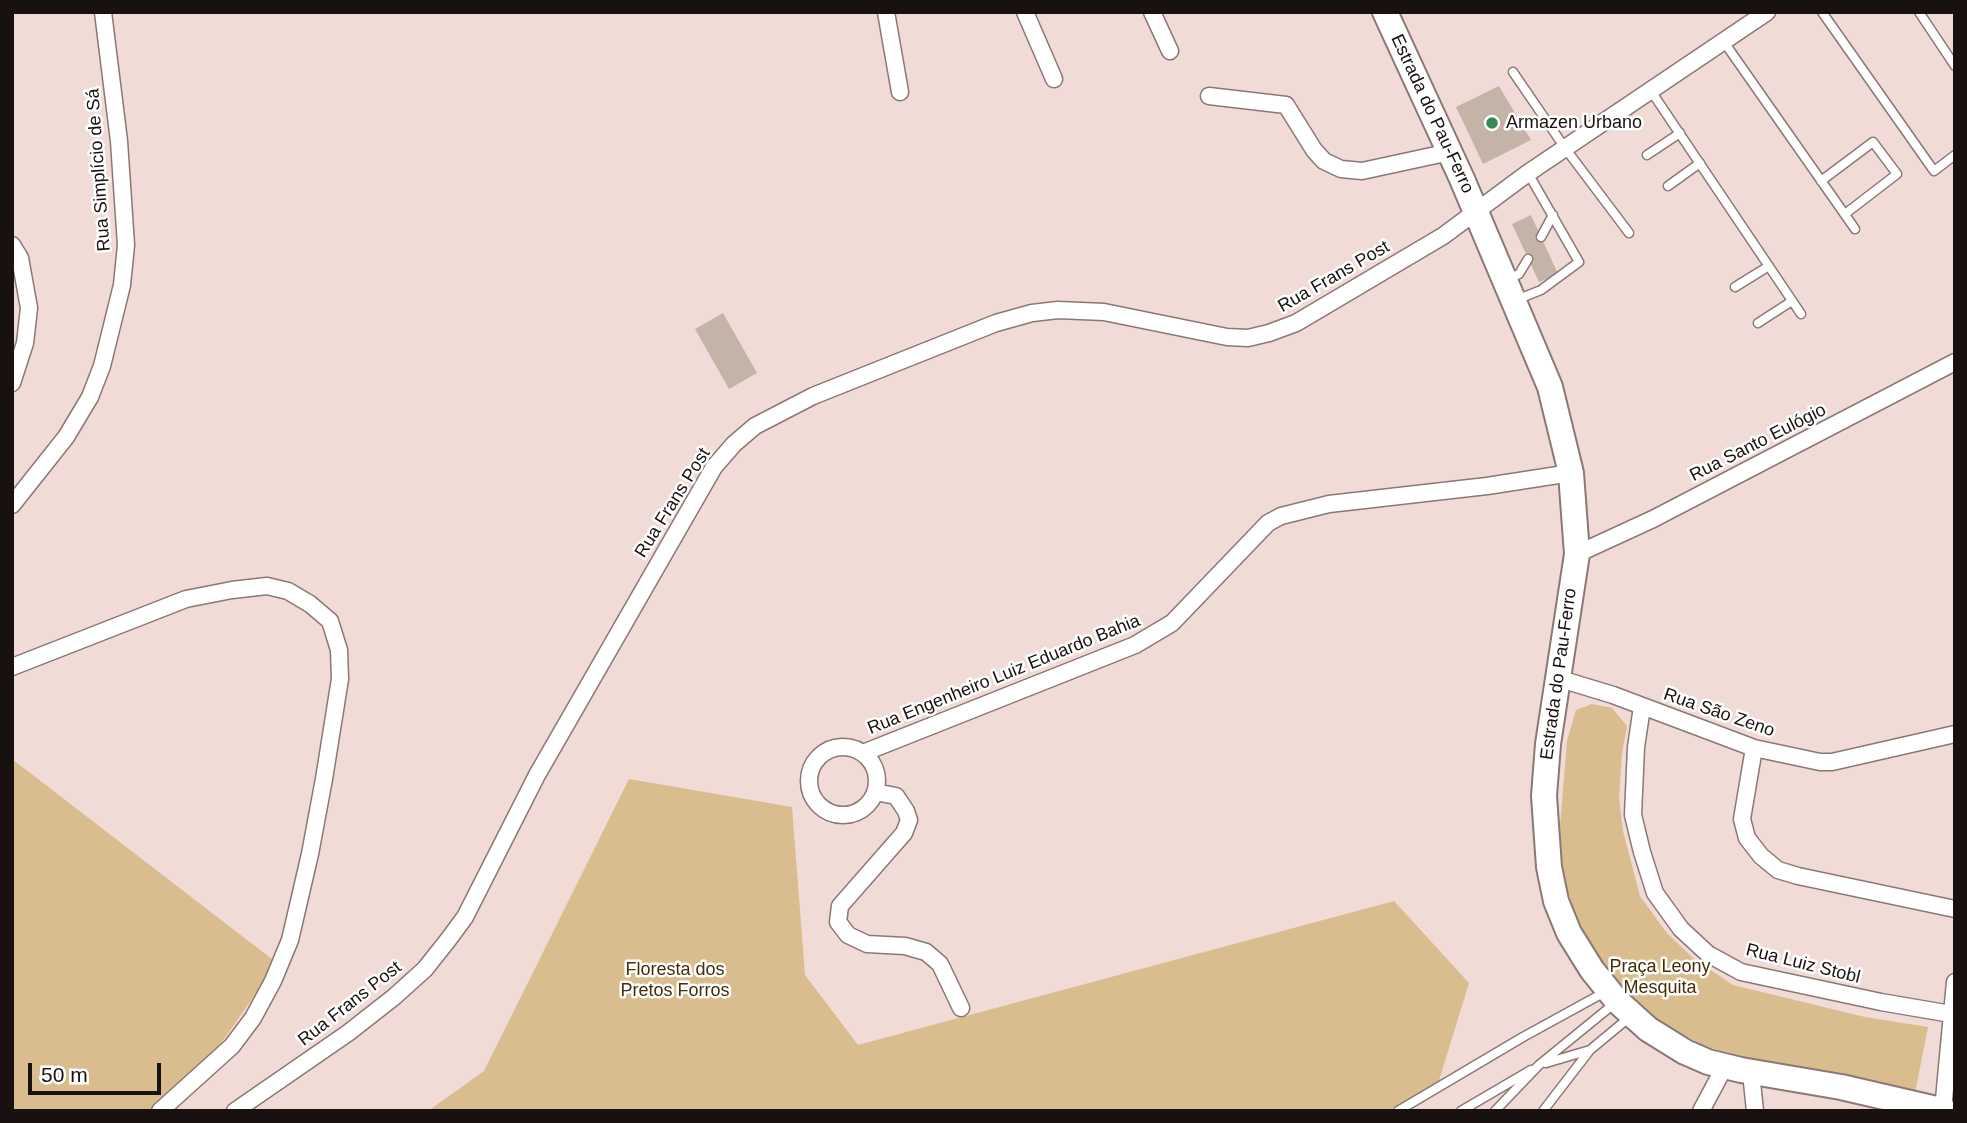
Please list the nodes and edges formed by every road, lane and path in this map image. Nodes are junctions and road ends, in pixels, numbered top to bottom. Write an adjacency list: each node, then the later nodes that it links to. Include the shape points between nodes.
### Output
1 (103, 12): 43 (street, Rua Simplício de Sá, via 119,141 126,245 122,285 103,366 90,397 66,437)
2 (886, 12): 15 (street)
3 (1025, 12): 13 (street)
4 (1152, 12): 10 (street)
5 (1385, 12): 19 (main road, Estrada do Pau-Ferro)
6 (1767, 12): 9 (street, Rua Frans Post)
7 (1822, 12): 21 (lane, via 1934,171)
8 (1919, 12): 11 (lane)
9 (1724, 42): 14 (street, Rua Frans Post); 24 (lane)
10 (1170, 51)
11 (1955, 66)
12 (1513, 72): 18 (lane)
13 (1054, 79)
14 (1651, 91): 17 (lane); 18 (street, Rua Frans Post)
15 (900, 92)
16 (1209, 96): 19 (street, via 1286,105 1314,150 1341,169 1362,171)
17 (1680, 133): 20 (lane); 22 (lane)
18 (1566, 148): 23 (street, Rua Frans Post); 30 (lane)
19 (1450, 152): 26 (main road, Estrada do Pau-Ferro)
20 (1647, 155)
21 (1955, 155)
22 (1700, 163): 25 (lane); 34 (lane)
23 (1528, 173): 26 (street, Rua Frans Post); 28 (lane)
24 (1821, 181): 27 (lane); 27 (lane, via 1873,142 1896,174)
25 (1668, 186)
26 (1476, 211): 36 (main road, Estrada do Pau-Ferro); 63 (street, Rua Frans Post, via 1444,236 1296,323 1269,333 1227,337 1104,312 1032,313 813,396 755,426 713,467 537,775 465,917 448,940 425,969 348,1034)
27 (1844, 214): 29 (lane)
28 (1553, 215): 31 (lane); 36 (lane, via 1578,264 1533,294)
29 (1855, 229)
30 (1629, 233)
31 (1541, 237)
32 (12, 245): 41 (street, via 20,258 29,308 25,343)
33 (1528, 259): 36 (lane)
34 (1769, 266): 35 (lane); 37 (lane)
35 (1735, 287)
36 (1509, 290): 42 (main road, Estrada do Pau-Ferro, via 1550,387)
37 (1792, 301): 38 (lane); 39 (lane)
38 (1801, 314)
39 (1758, 323)
40 (1955, 362): 44 (street, Rua Santo Eulógio)
41 (12, 383)
42 (1571, 473): 44 (main road, Estrada do Pau-Ferro); 50 (street, Rua Engenheiro Luiz Eduardo Bahia, via 1329,504 1281,516 1268,523 1156,634)
43 (12, 505)
44 (1577, 554): 46 (main road, Estrada do Pau-Ferro)
45 (12, 667): 62 (street, via 186,599 232,590 267,586 288,591 330,621 339,650 340,679 290,940 274,981 232,1046)
46 (1557, 678): 47 (street, Rua São Zeno); 54 (main road, Estrada do Pau-Ferro, via 1545,772 1549,867 1569,933)
47 (1642, 707): 49 (street, Rua São Zeno); 56 (street, Rua Luiz Stobl, via 1633,815 1656,893 1681,929 1708,954 1741,972)
48 (1955, 734): 49 (street, Rua São Zeno, via 1832,762)
49 (1754, 748): 52 (street, via 1742,819 1747,838 1778,870)
50 (863, 753): 51 (street, via 875,771); 51 (street, via 843,747 823,753 810,770 810,791 822,808 842,815 863,809)
51 (875, 792): 55 (street, via 896,796 909,820 890,851 840,906 838,922 848,935 867,944 926,952 940,964)
52 (1955, 909)
53 (1955, 982): 56 (street)
54 (1619, 1003): 57 (lane); 58 (lane); 59 (main road, Estrada do Pau-Ferro, via 1647,1029 1685,1052); 64 (lane, via 1522,1037)
55 (961, 1008)
56 (1951, 1014): 61 (street)
57 (1590, 1051): 58 (lane); 67 (lane)
58 (1539, 1065): 65 (lane); 66 (lane)
59 (1725, 1066): 60 (main road, Estrada do Pau-Ferro); 68 (street)
60 (1752, 1073): 61 (main road, Estrada do Pau-Ferro); 69 (street)
61 (1944, 1110)
62 (160, 1111)
63 (235, 1111)
64 (1398, 1111)
65 (1461, 1111)
66 (1496, 1111)
67 (1544, 1111)
68 (1701, 1111)
69 (1755, 1111)

